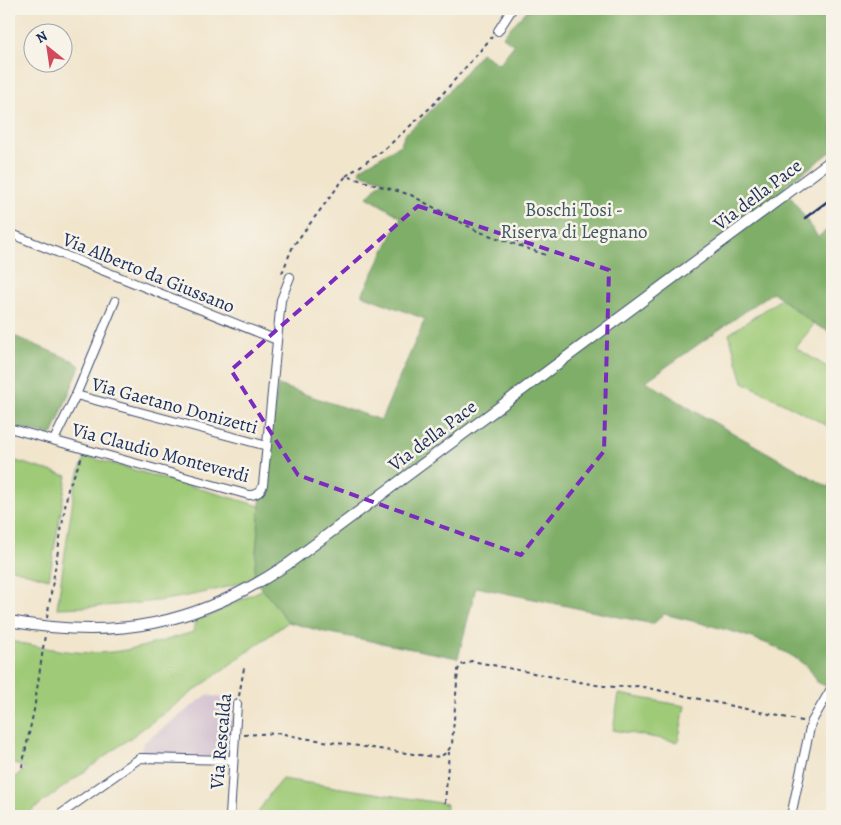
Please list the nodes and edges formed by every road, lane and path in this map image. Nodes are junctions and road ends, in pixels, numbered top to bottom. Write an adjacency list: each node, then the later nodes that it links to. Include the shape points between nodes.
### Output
1 (512, 9): 2 (street)
2 (498, 31): 4 (path, via 432,106 385,149)
3 (832, 160): 17 (main road, Via della Pace, via 269,577 207,608 160,621 97,630)
4 (346, 176): 6 (path, via 411,195 477,231); 7 (path, via 293,246)
5 (9, 233): 10 (street, Via Alberto da Giussano)
6 (546, 255)
7 (281, 275)
8 (290, 277): 10 (street, via 281,300)
9 (115, 301): 11 (street)
10 (277, 340): 14 (street)
11 (76, 395): 13 (street); 14 (street, Via Gaetano Donizetti)
12 (9, 428): 13 (street, Via Claudio Monteverdi)
13 (54, 440): 15 (street, Via Claudio Monteverdi)
14 (267, 446): 15 (street, Via Claudio Monteverdi, via 263,485 260,492 253,495)
15 (85, 448): 17 (path, via 68,489)
16 (9, 621): 17 (main road, Via della Pace)
17 (46, 627): 25 (path)
18 (244, 668): 20 (path, Via Rescalda)
19 (832, 686): 21 (street)
20 (237, 704): 22 (street, Via Rescalda)
21 (811, 723): 23 (path, via 639,686 596,685 471,661 458,670); 29 (street)
22 (234, 737): 23 (path, via 279,733 436,757); 24 (street, Via Rescalda)
23 (449, 752): 26 (path)
24 (233, 760): 27 (street, via 140,758); 28 (street, Via Rescalda)
25 (22, 767)
26 (445, 803)
27 (58, 816)
28 (230, 816)
29 (791, 816)

